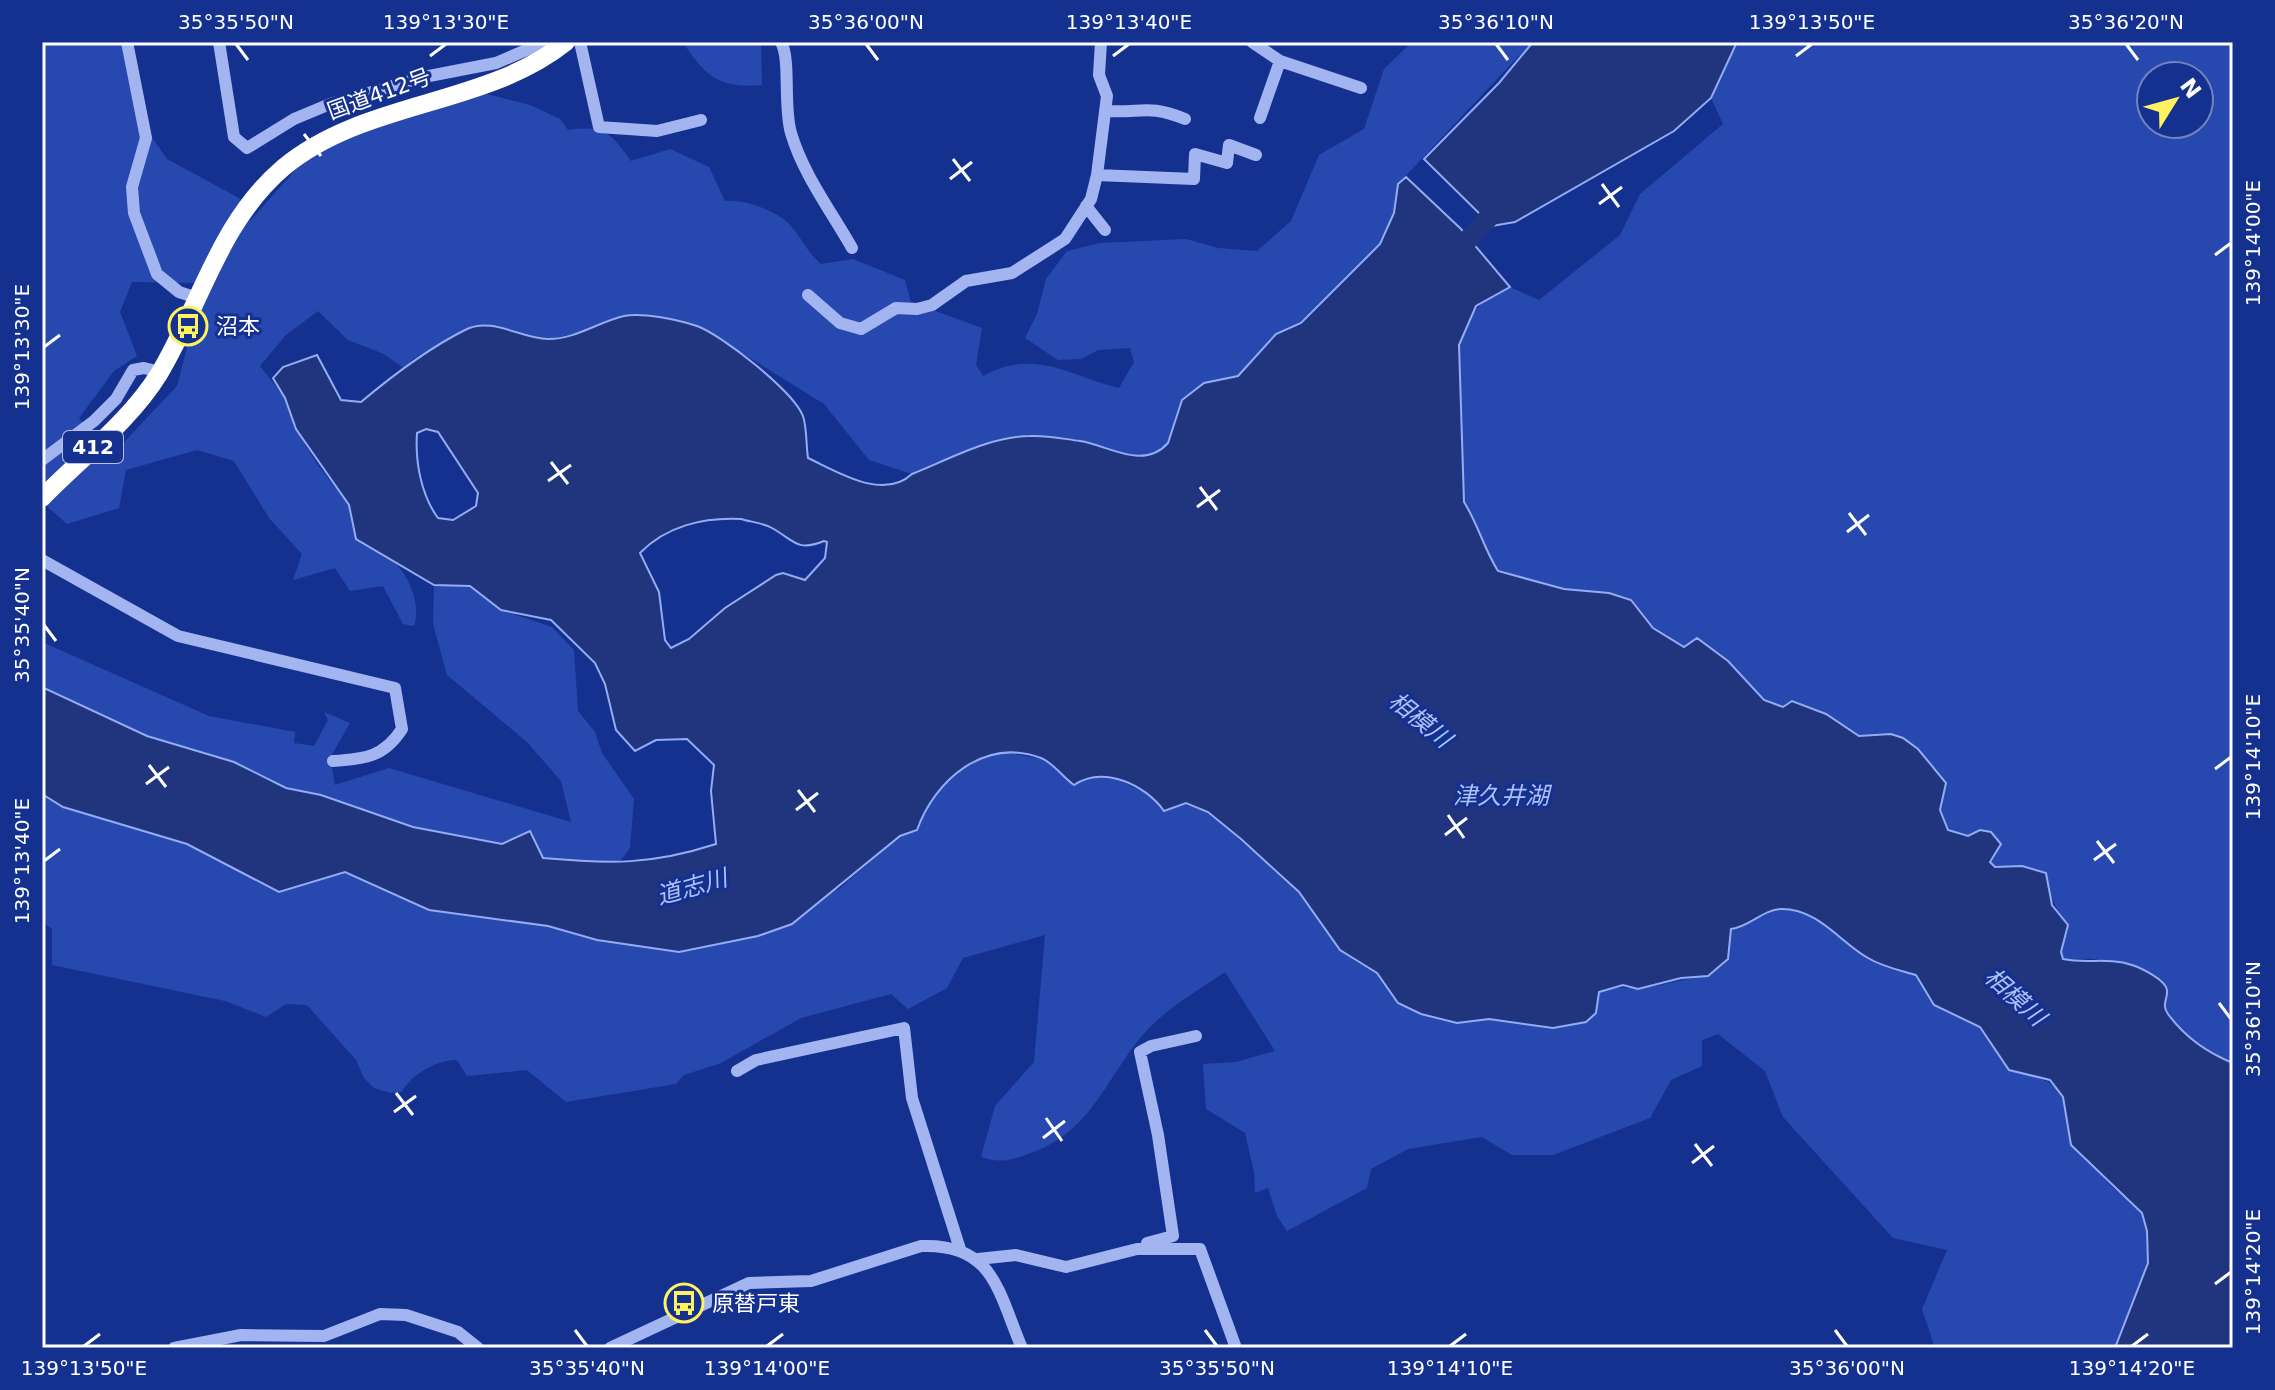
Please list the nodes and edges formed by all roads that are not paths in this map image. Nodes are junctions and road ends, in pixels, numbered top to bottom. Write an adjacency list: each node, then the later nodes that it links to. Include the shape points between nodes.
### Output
1 (127, 42): 21 (street, via 146,138 132,187 134,213 157,274 179,292)
2 (219, 42): 3 (street, via 234,137 247,148 330,104 496,63)
3 (545, 42)
4 (566, 42): 21 (highway, 国道412号 / 412, via 524,68 344,131 299,156 247,206)
5 (580, 42): 14 (street, via 599,127 657,131)
6 (781, 42): 19 (street, via 787,53 785,105 792,135)
7 (1101, 42): 11 (street, via 1099,75)
8 (1252, 42): 9 (street)
9 (1280, 61): 10 (street); 12 (street)
10 (1361, 88)
11 (1107, 111): 13 (street, via 1149,107); 16 (street)
12 (1260, 118)
13 (1185, 119)
14 (701, 120)
15 (1256, 155): 16 (street, via 1229,145 1227,163 1195,154 1194,179)
16 (1097, 175): 17 (street)
17 (1086, 206): 18 (street); 20 (street, via 1065,239 1012,273 966,281 932,305 896,308 861,329 840,323)
18 (1105, 230)
19 (852, 248)
20 (808, 295)
21 (197, 298): 22 (highway, 国道412号 / 412)
22 (160, 372): 23 (street, via 133,370 116,399 94,421); 24 (highway, 国道412号 / 412)
23 (42, 460)
24 (42, 498)
25 (42, 560): 26 (street, via 178,636 395,688 402,729 394,742 376,756)
26 (333, 761)
27 (1196, 1036): 30 (street, via 1140,1052 1173,1236)
28 (737, 1071): 29 (street, via 756,1060 904,1028 915,1110)
29 (960, 1249): 31 (street); 35 (street, via 921,1246 811,1281 749,1283)
30 (1137, 1249): 31 (street, via 1066,1267 1016,1255); 37 (street, via 1200,1249)
31 (978, 1259): 36 (street)
32 (241, 1342): 33 (street); 34 (street, via 324,1336 370,1316 393,1314 458,1332)
33 (174, 1348)
34 (478, 1348)
35 (610, 1348)
36 (1022, 1348)
37 (1236, 1348)

